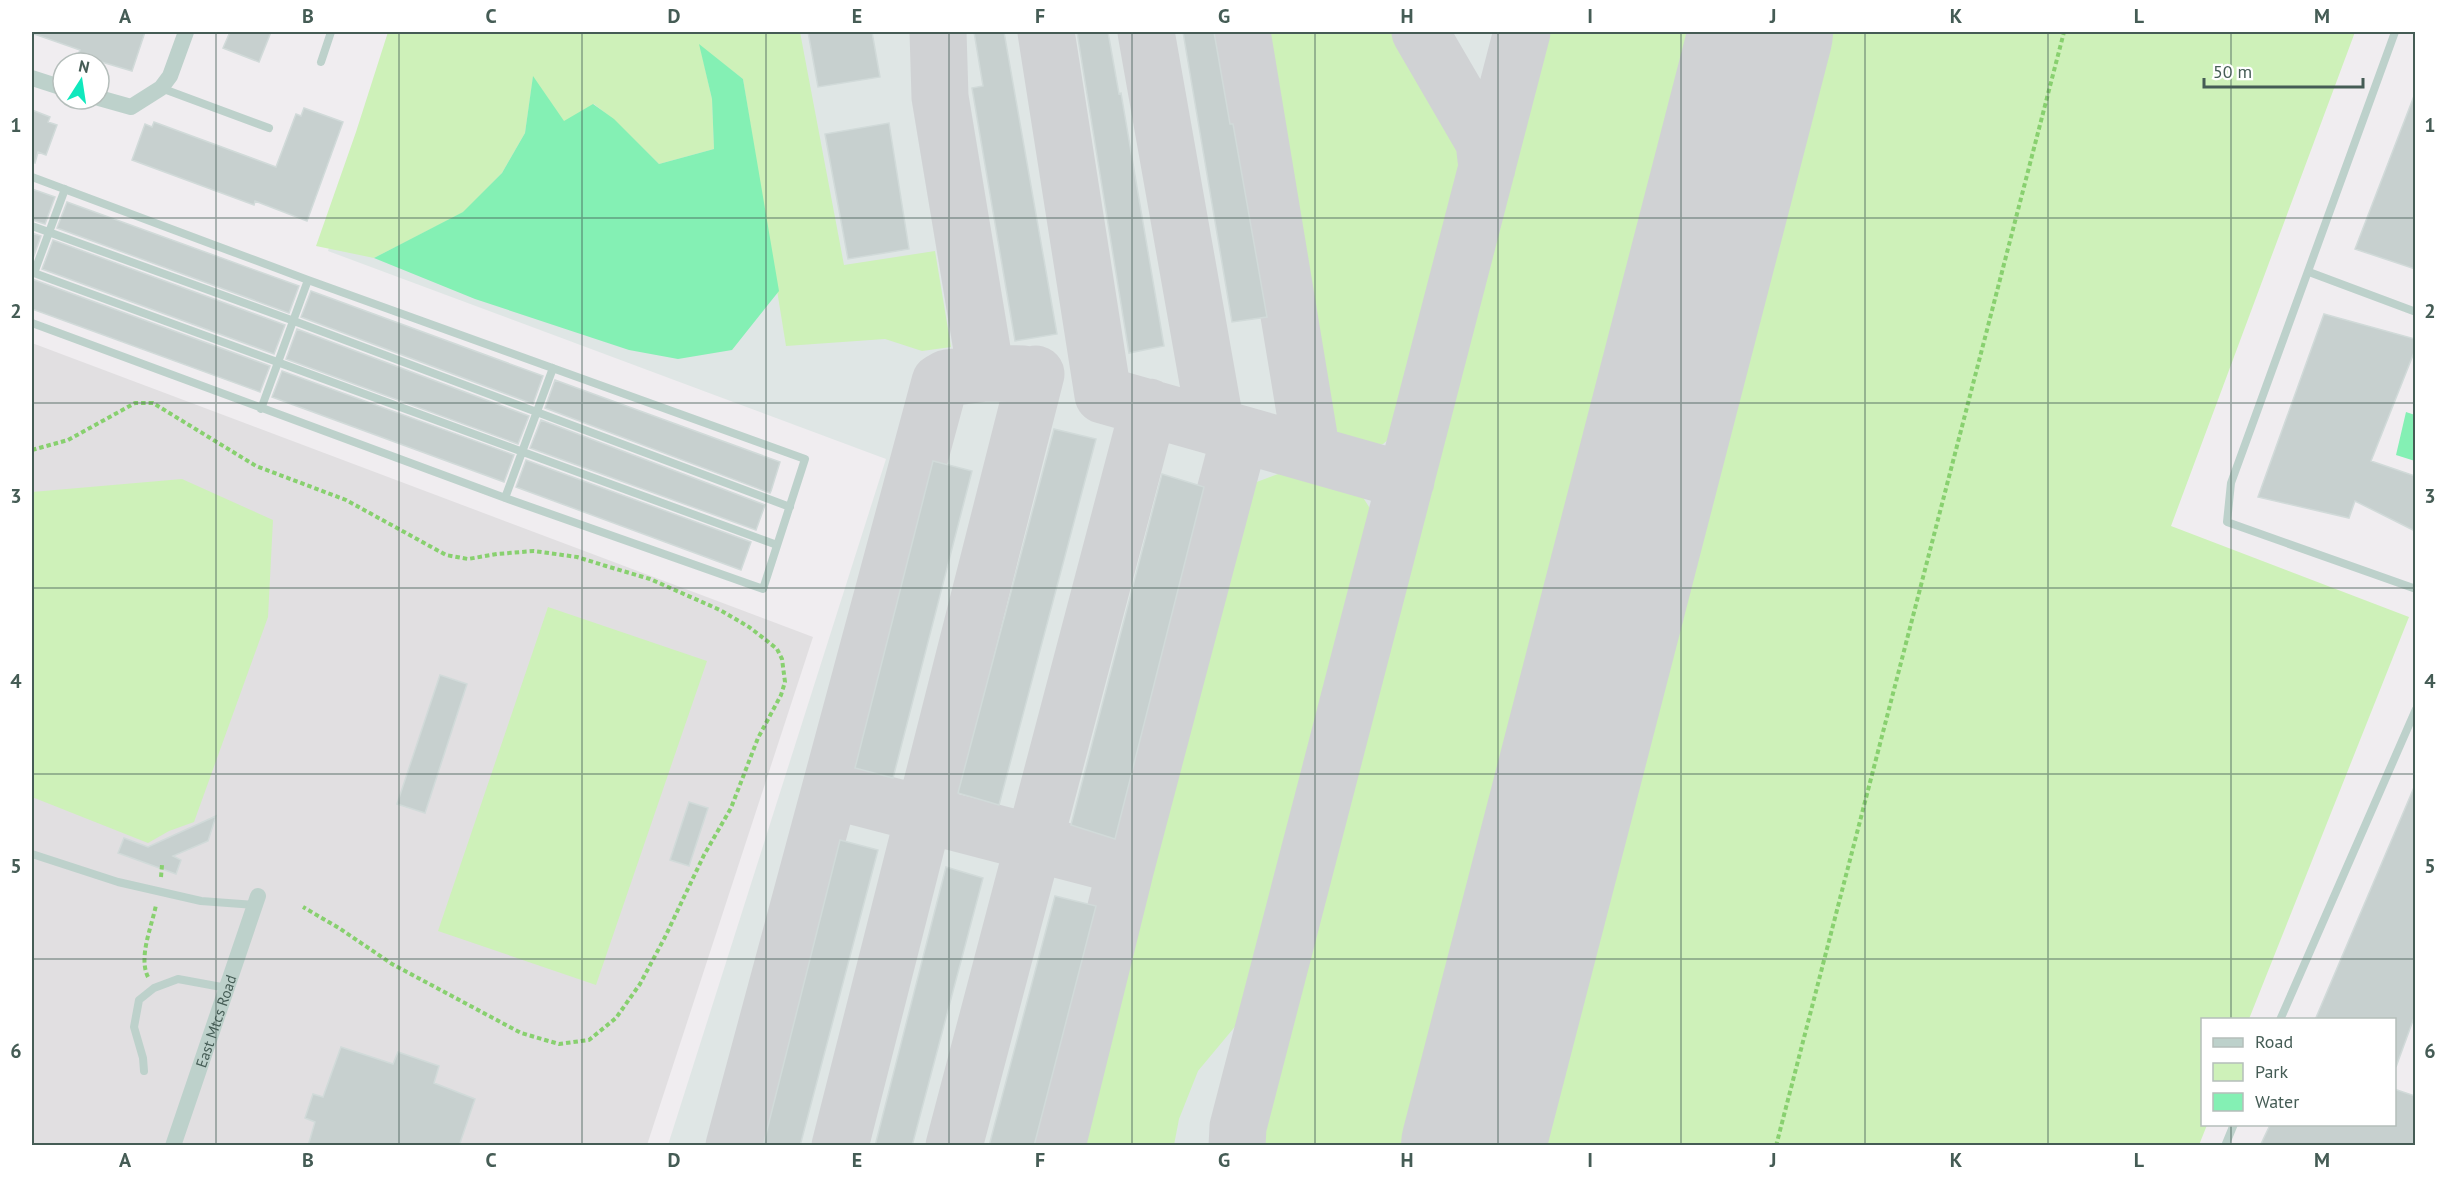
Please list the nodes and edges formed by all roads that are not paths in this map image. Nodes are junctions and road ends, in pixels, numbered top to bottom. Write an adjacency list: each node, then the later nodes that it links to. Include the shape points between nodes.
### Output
1 (186, 32): 7 (street, via 170,76)
2 (331, 32): 4 (lane)
3 (2395, 32): 14 (lane)
4 (321, 62)
5 (32, 78): 6 (street)
6 (51, 84)
7 (161, 88): 8 (street, via 131,107); 9 (lane)
8 (111, 101)
9 (269, 128)
10 (32, 177): 11 (lane)
11 (65, 189): 13 (lane); 16 (lane)
12 (32, 226): 13 (lane)
13 (50, 233): 15 (lane); 18 (lane)
14 (2309, 272): 17 (lane); 28 (lane, via 2231,483 2227,522)
15 (33, 278): 20 (lane)
16 (308, 280): 18 (lane); 21 (lane)
17 (2415, 312)
18 (294, 321): 20 (lane); 23 (lane)
19 (32, 323): 22 (lane)
20 (278, 364): 22 (lane); 24 (lane)
21 (553, 368): 23 (lane); 26 (lane, via 805,459)
22 (261, 409): 25 (lane)
23 (537, 412): 24 (lane); 26 (lane)
24 (522, 451): 25 (lane); 27 (lane)
25 (505, 498): 27 (lane, via 763,589)
26 (789, 507): 27 (lane)
27 (777, 545)
28 (2415, 589)
29 (2415, 709): 33 (lane)
30 (32, 854): 31 (lane, via 118,882 201,902)
31 (257, 900): 32 (street, East Mtcs Road)
32 (227, 988): 34 (lane, via 178,979 154,988 139,1000 134,1027); 36 (street, East Mtcs Road)
33 (2281, 1018)
34 (144, 1071)
35 (2234, 1126): 37 (lane)
36 (173, 1146)
37 (2225, 1146)

